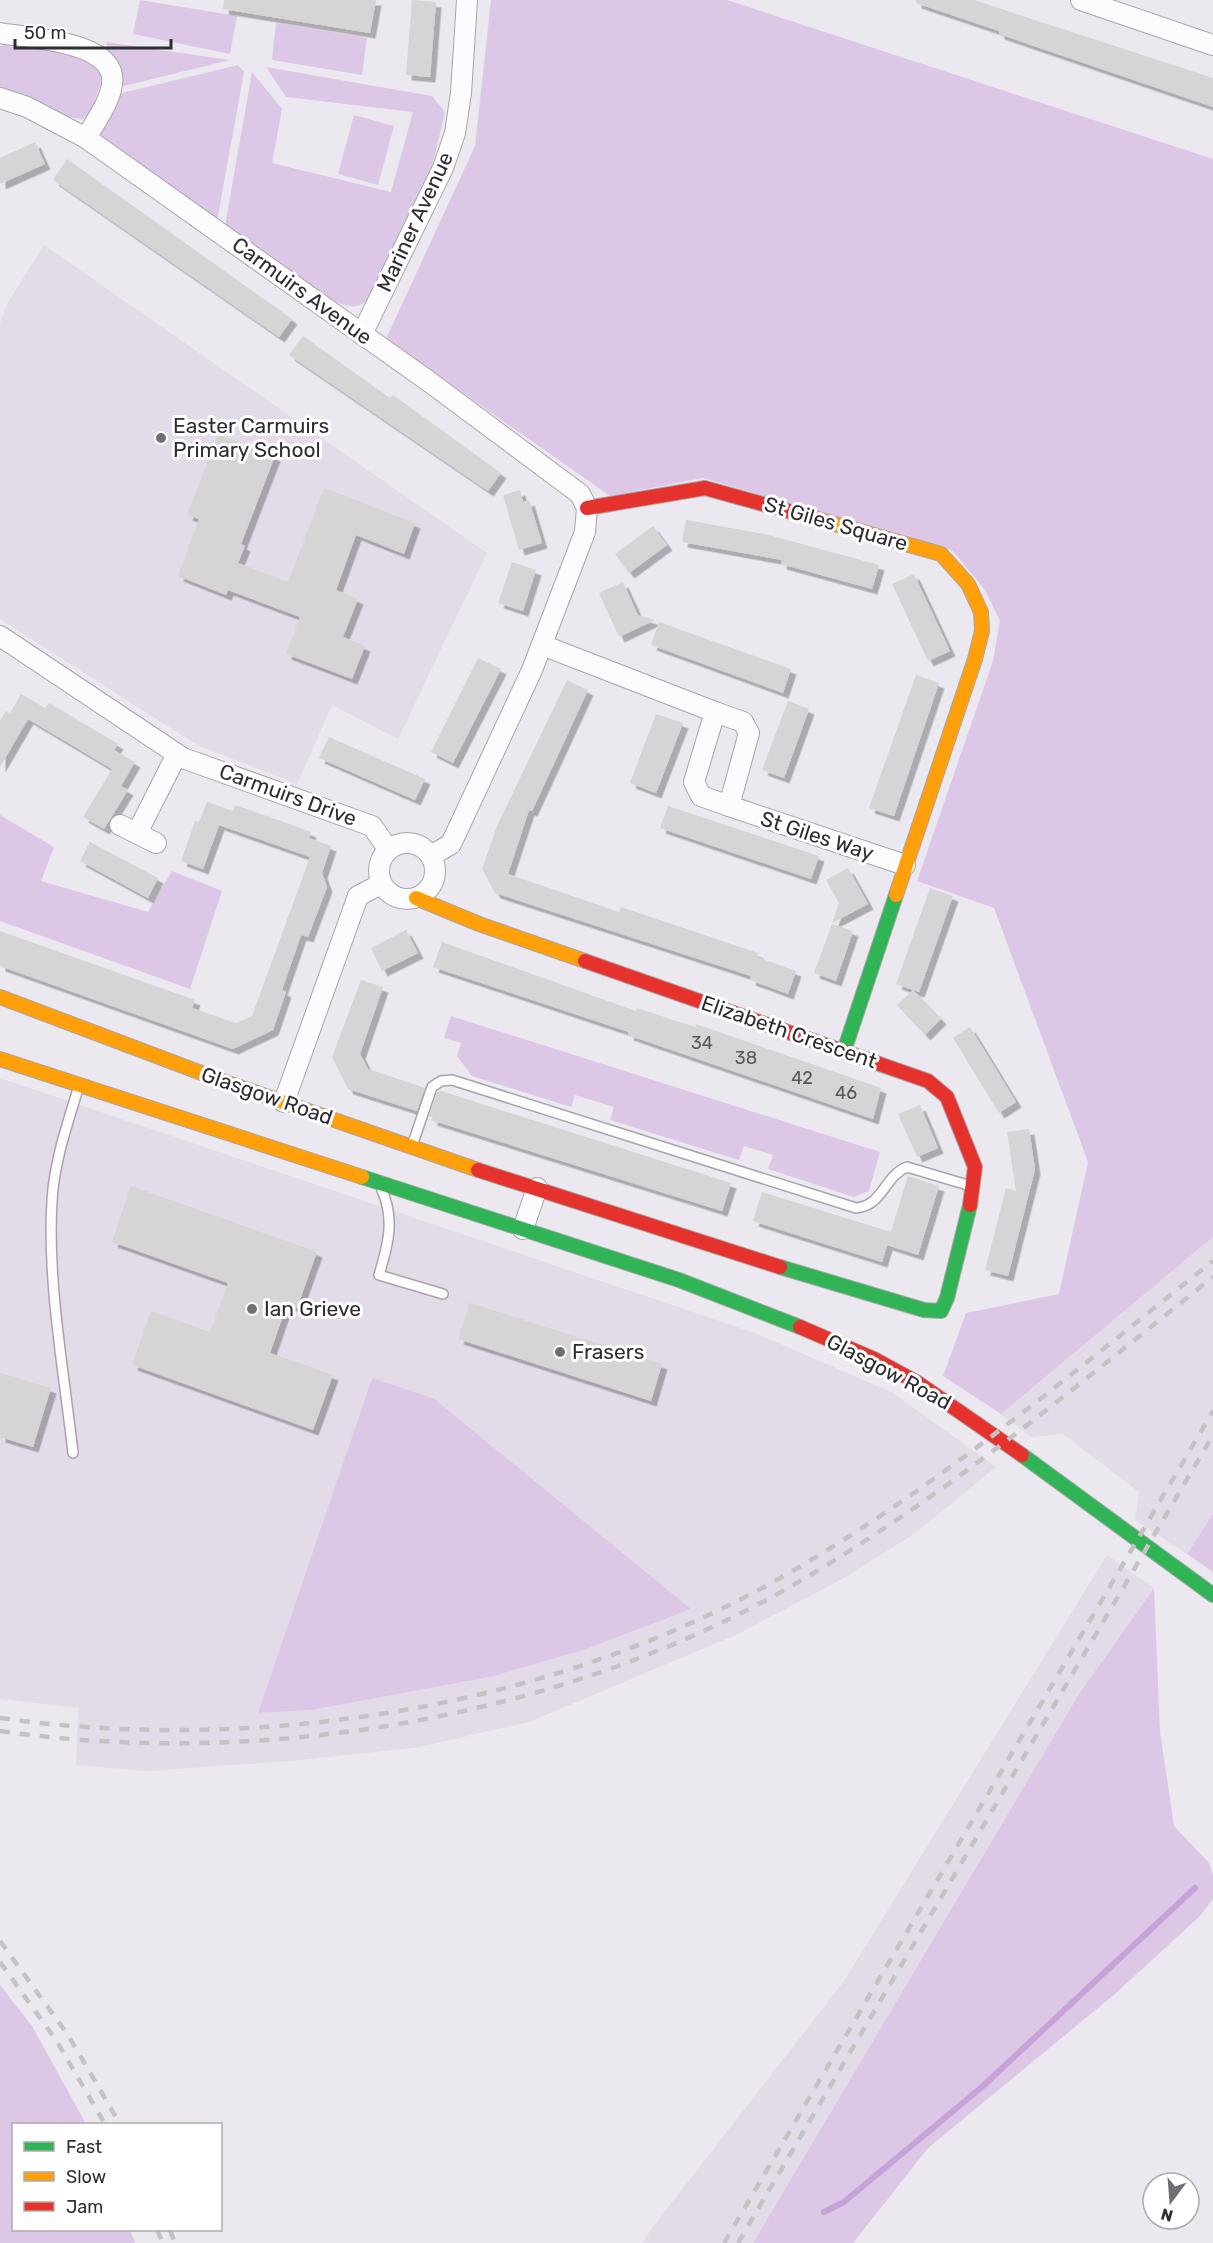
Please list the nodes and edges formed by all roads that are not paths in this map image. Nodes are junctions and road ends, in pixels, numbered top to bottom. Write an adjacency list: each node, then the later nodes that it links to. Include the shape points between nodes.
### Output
1 (467, 0): 7 (street, Mariner Avenue, via 455,133 443,168)
2 (1081, 0): 4 (street)
3 (0, 33): 6 (street, via 87,48 106,61 113,80 111,92)
4 (1213, 45)
5 (0, 98): 6 (street, Carmuirs Avenue, via 27,107)
6 (86, 138): 7 (street, Carmuirs Avenue)
7 (362, 334): 8 (street, Carmuirs Avenue, via 580,494)
8 (587, 508): 10 (street, via 585,532); 17 (street, St Giles Square, via 705,488 941,554 959,572 977,598 983,623 975,659)
9 (1, 638): 12 (street, Carmuirs Drive)
10 (542, 645): 11 (street); 16 (street, via 451,844)
11 (715, 712): 13 (street, via 743,723 749,733); 13 (street, St Giles Way, via 694,782 701,796)
12 (177, 754): 14 (street, via 128,829); 15 (street, Carmuirs Drive, via 372,825)
13 (729, 806): 17 (street, St Giles Way)
14 (156, 843)
15 (388, 849): 16 (street, via 406,842 424,848); 18 (street, via 379,865)
16 (431, 856): 19 (street, via 435,865 432,884)
17 (905, 865): 21 (street, St Giles Square)
18 (381, 884): 19 (street, via 393,896); 24 (street, via 358,896)
19 (417, 898): 21 (street, Elizabeth Crescent, via 479,924)
20 (0, 997): 24 (street, Glasgow Road)
21 (844, 1051): 27 (street, Elizabeth Crescent, via 928,1081 947,1097 975,1167)
22 (0, 1059): 23 (street, Glasgow Road)
23 (79, 1086): 26 (street, Glasgow Road); 32 (lane, via 64,1135 52,1198 51,1240)
24 (284, 1102): 25 (street, Glasgow Road)
25 (412, 1146): 27 (lane, via 432,1087 452,1080 856,1208 876,1201 893,1175 907,1167); 28 (street, Glasgow Road)
26 (379, 1183): 29 (street, Glasgow Road); 30 (lane, via 387,1200 390,1236 380,1275)
27 (974, 1186): 31 (street, Elizabeth Crescent, via 947,1298)
28 (537, 1188): 29 (street); 31 (street, Glasgow Road, via 733,1255 924,1310)
29 (523, 1229): 33 (street, Glasgow Road, via 758,1309 874,1359 959,1409)
30 (442, 1294)
31 (940, 1311)
32 (73, 1453)
33 (1213, 1595)

